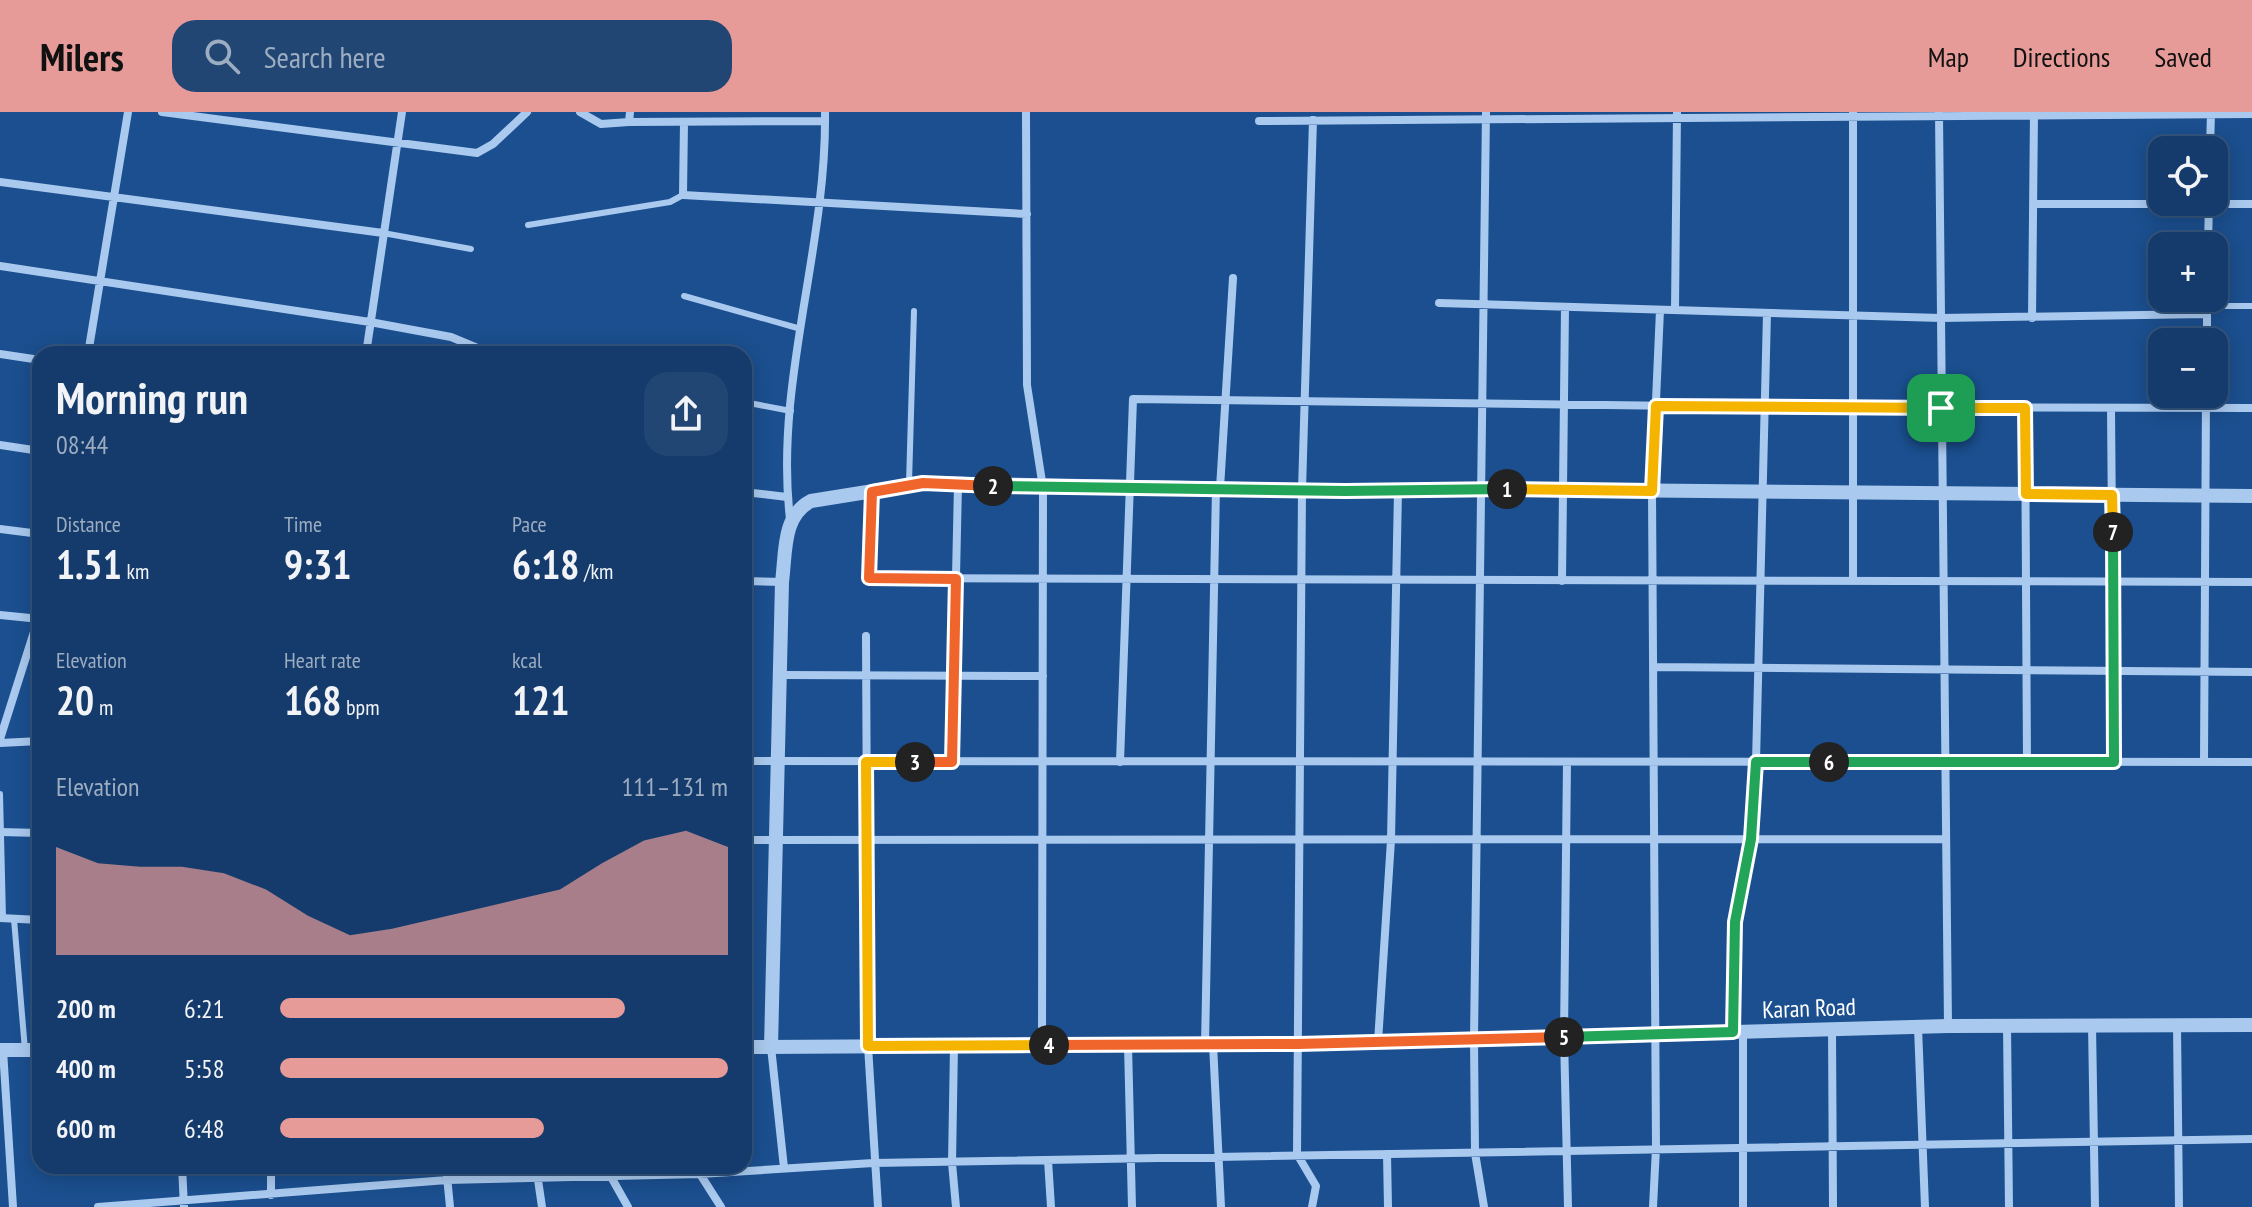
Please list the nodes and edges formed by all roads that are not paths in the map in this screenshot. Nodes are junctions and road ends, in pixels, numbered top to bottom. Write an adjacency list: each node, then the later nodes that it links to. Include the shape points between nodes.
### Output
1 (128, 112): 24 (street)
2 (162, 112): 21 (street)
3 (402, 112): 21 (street)
4 (527, 112): 21 (street, via 477,153)
5 (580, 112): 15 (street, via 601,124)
6 (1026, 112): 30 (street)
7 (2211, 113): 10 (street); 11 (street); 20 (street)
8 (1853, 114): 9 (street); 12 (street); 48 (street)
9 (1939, 114): 10 (street); 49 (street)
10 (2034, 114): 27 (street)
11 (2252, 114)
12 (1677, 115): 14 (street); 44 (street)
13 (825, 116): 16 (street); 29 (street)
14 (1486, 116): 17 (street); 39 (street)
15 (630, 117): 19 (street)
16 (714, 117): 19 (street)
17 (1313, 120): 18 (street); 59 (street)
18 (1259, 121)
19 (684, 122): 23 (street)
20 (2210, 136)
21 (397, 141): 32 (street)
22 (0, 182): 24 (street)
23 (683, 195): 29 (street); 31 (lane, via 670,202)
24 (114, 197): 32 (street); 36 (street)
25 (2148, 203): 27 (street)
26 (2228, 203): 28 (street)
27 (2033, 204): 50 (street)
28 (2252, 204)
29 (820, 205): 30 (street); 52 (street)
30 (1027, 214): 79 (street, via 1027,385)
31 (528, 225)
32 (383, 233): 33 (lane); 51 (street)
33 (471, 249)
34 (0, 266): 36 (street)
35 (1233, 278): 58 (street)
36 (100, 280): 51 (street); 53 (street)
37 (684, 296): 52 (lane)
38 (1439, 303): 39 (street)
39 (1484, 304): 42 (street); 61 (street)
40 (2228, 306): 41 (lane)
41 (2252, 306)
42 (1565, 307): 43 (street); 62 (street)
43 (1660, 310): 44 (street); 63 (street)
44 (1675, 310): 47 (street)
45 (2148, 310): 50 (street)
46 (914, 311): 77 (lane)
47 (1767, 313): 48 (street); 64 (street)
48 (1853, 315): 49 (street); 65 (street)
49 (1941, 318): 50 (street); 66 (street)
50 (2032, 318)
51 (370, 322): 54 (street); 55 (street)
52 (801, 329): 73 (street)
53 (89, 346)
54 (367, 346)
55 (473, 346)
56 (0, 354): 57 (street)
57 (32, 359)
58 (1225, 402): 59 (street); 78 (street, via 1133,399); 80 (street)
59 (1304, 402): 61 (street); 82 (street)
60 (752, 404): 73 (lane)
61 (1482, 404): 62 (street); 81 (street)
62 (1564, 405): 63 (street); 83 (street)
63 (1656, 406): 64 (street); 85 (street)
64 (1765, 407): 65 (street); 87 (street)
65 (1853, 408): 66 (street); 89 (street)
66 (1941, 408): 67 (street); 90 (street)
67 (2025, 408): 68 (street); 91 (street)
68 (2111, 408): 69 (street); 92 (street)
69 (2148, 408)
70 (2205, 408): 93 (street)
71 (2228, 408): 72 (street)
72 (2252, 408)
73 (791, 411): 95 (street)
74 (0, 445): 75 (street)
75 (32, 450)
76 (958, 484): 77 (street); 79 (street); 99 (street)
77 (909, 486): 86 (street)
78 (1130, 487): 79 (street); 80 (street); 101 (street)
79 (1043, 488): 100 (street)
80 (1218, 488): 82 (street); 102 (street)
81 (1481, 489): 83 (street); 84 (street); 106 (street)
82 (1302, 490): 84 (street); 103 (street)
83 (1563, 490): 85 (street); 107 (street)
84 (1398, 491): 104 (street)
85 (1652, 491): 87 (street); 108 (street)
86 (872, 492): 96 (street, via 811,501); 99 (street, via 869,578)
87 (1764, 492): 89 (street); 109 (street)
88 (752, 493): 95 (street)
89 (1853, 493): 90 (street); 110 (street)
90 (1942, 493): 91 (street); 111 (street)
91 (2026, 494): 92 (street); 113 (street)
92 (2112, 495): 93 (street); 114 (street)
93 (2204, 496): 94 (street); 115 (street)
94 (2252, 496)
95 (787, 497): 96 (street)
96 (790, 519): 112 (street)
97 (0, 529): 98 (street)
98 (32, 533)
99 (956, 579): 100 (street); 130 (street)
100 (1043, 580): 101 (street); 131 (street)
101 (1127, 580): 102 (street); 139 (street)
102 (1214, 580): 103 (street); 140 (street)
103 (1301, 580): 104 (street); 141 (street)
104 (1396, 580): 106 (street); 142 (street)
105 (752, 581): 112 (street)
106 (1480, 581): 107 (street); 143 (street)
107 (1562, 581): 108 (street)
108 (1652, 581): 109 (street); 121 (street)
109 (1761, 581): 110 (street); 122 (street)
110 (1853, 581): 111 (street)
111 (1943, 581): 113 (street); 123 (street)
112 (782, 582): 128 (street)
113 (2026, 582): 114 (street); 124 (street)
114 (2113, 582): 115 (street); 125 (street)
115 (2204, 582): 116 (street); 126 (street)
116 (2252, 582)
117 (0, 615): 118 (street)
118 (32, 617)
119 (866, 636): 129 (street)
120 (32, 639): 132 (street)
121 (1653, 667): 122 (street); 145 (street)
122 (1758, 668): 123 (street); 146 (street)
123 (1944, 669): 124 (street); 147 (street)
124 (2026, 670): 125 (street); 148 (street)
125 (2114, 671): 126 (street); 149 (street)
126 (2204, 671): 127 (street); 150 (street)
127 (2252, 672)
128 (782, 675): 129 (street); 135 (street)
129 (866, 676): 130 (street); 136 (street)
130 (953, 676): 131 (street); 137 (street)
131 (1043, 676): 138 (street)
132 (0, 741): 133 (street)
133 (32, 741)
134 (752, 761): 135 (street)
135 (775, 762): 136 (street); 155 (street)
136 (866, 762): 137 (street); 165 (street)
137 (952, 762): 138 (street)
138 (1043, 762): 139 (street); 156 (street)
139 (1120, 762): 140 (street)
140 (1210, 762): 141 (street); 157 (street)
141 (1300, 762): 142 (street); 158 (street)
142 (1393, 762): 143 (street); 166 (street)
143 (1478, 762): 144 (street); 159 (street)
144 (1567, 762): 145 (street); 160 (street)
145 (1653, 762): 146 (street); 161 (street)
146 (1756, 762): 147 (street); 162 (street)
147 (1945, 762): 148 (street); 163 (street)
148 (2027, 762): 149 (street)
149 (2114, 762): 150 (street)
150 (2204, 762): 151 (street)
151 (2252, 762)
152 (0, 794): 153 (lane)
153 (0, 832): 154 (street); 167 (lane)
154 (32, 833)
155 (774, 839): 164 (street); 165 (street); 190 (street)
156 (1043, 839): 157 (street); 165 (street); 185 (street)
157 (1209, 839): 158 (street); 183 (street)
158 (1299, 839): 166 (street); 184 (street)
159 (1477, 839): 160 (street); 166 (street); 180 (street)
160 (1566, 839): 161 (street); 179 (street)
161 (1653, 839): 162 (street); 178 (street)
162 (1751, 839): 163 (street); 177 (street, via 1735,922)
163 (1946, 839): 174 (street)
164 (752, 840)
165 (867, 840): 187 (street)
166 (1391, 840): 181 (street)
167 (2, 918): 168 (street)
168 (14, 919): 169 (street); 182 (lane)
169 (32, 920)
170 (2007, 1025): 171 (street, Karan Road); 174 (street, Karan Road); 197 (street)
171 (2092, 1025): 172 (street, Karan Road); 196 (street)
172 (2177, 1025): 173 (street, Karan Road); 194 (street)
173 (2252, 1025)
174 (1948, 1026): 175 (street, Karan Road)
175 (1918, 1027): 176 (street, Karan Road); 195 (street)
176 (1832, 1029): 177 (street, Karan Road); 198 (street)
177 (1738, 1032): 178 (street, Karan Road); 200 (street)
178 (1654, 1034): 179 (street, Karan Road); 199 (street)
179 (1564, 1037): 180 (street, Karan Road); 201 (street)
180 (1474, 1039): 181 (street, Karan Road); 202 (street)
181 (1378, 1042): 184 (street, Karan Road)
182 (32, 1043)
183 (1209, 1044): 184 (street, Karan Road); 186 (street, Karan Road); 205 (street)
184 (1298, 1044): 203 (street)
185 (1042, 1045): 186 (street, Karan Road); 188 (street, Karan Road)
186 (1128, 1045): 206 (street)
187 (868, 1046): 188 (street, Karan Road); 190 (street, Karan Road); 208 (street)
188 (954, 1046): 209 (street)
189 (752, 1047): 190 (street, Karan Road)
190 (771, 1047): 210 (street)
191 (1, 1050): 192 (street); 223 (street)
192 (32, 1050)
193 (2252, 1139): 194 (street)
194 (2180, 1142): 196 (street); 245 (street)
195 (1921, 1144): 197 (street); 198 (street); 242 (street)
196 (2096, 1144): 197 (street); 244 (street)
197 (2008, 1145): 243 (street)
198 (1830, 1146): 200 (street); 241 (street)
199 (1656, 1148): 200 (street); 201 (street); 239 (street)
200 (1742, 1148): 240 (street)
201 (1568, 1151): 202 (street); 238 (street)
202 (1475, 1153): 204 (street); 237 (street)
203 (1297, 1154): 204 (street); 205 (street); 235 (street, via 1316,1186)
204 (1387, 1154): 236 (street)
205 (1220, 1157): 206 (street); 234 (street)
206 (1133, 1159): 207 (street); 233 (street)
207 (1048, 1160): 209 (street); 232 (street)
208 (873, 1163): 209 (street); 210 (street); 230 (street)
209 (952, 1163): 231 (street)
210 (784, 1168): 211 (street)
211 (752, 1169)
212 (182, 1174): 222 (street)
213 (271, 1174): 220 (street)
214 (447, 1174): 219 (street)
215 (561, 1174): 218 (street)
216 (612, 1174): 228 (street)
217 (701, 1174): 229 (street)
218 (537, 1176): 219 (street); 227 (street)
219 (447, 1180): 220 (street); 226 (street)
220 (271, 1195): 221 (street)
221 (250, 1196): 222 (street); 225 (street)
222 (183, 1204): 224 (street)
223 (13, 1207)
224 (98, 1207)
225 (251, 1207)
226 (450, 1207)
227 (542, 1207)
228 (628, 1207)
229 (721, 1207)
230 (878, 1207)
231 (956, 1207)
232 (1051, 1207)
233 (1132, 1207)
234 (1221, 1207)
235 (1312, 1207)
236 (1388, 1207)
237 (1484, 1207)
238 (1568, 1207)
239 (1653, 1207)
240 (1743, 1207)
241 (1833, 1207)
242 (1925, 1207)
243 (2009, 1207)
244 (2095, 1207)
245 (2179, 1207)

